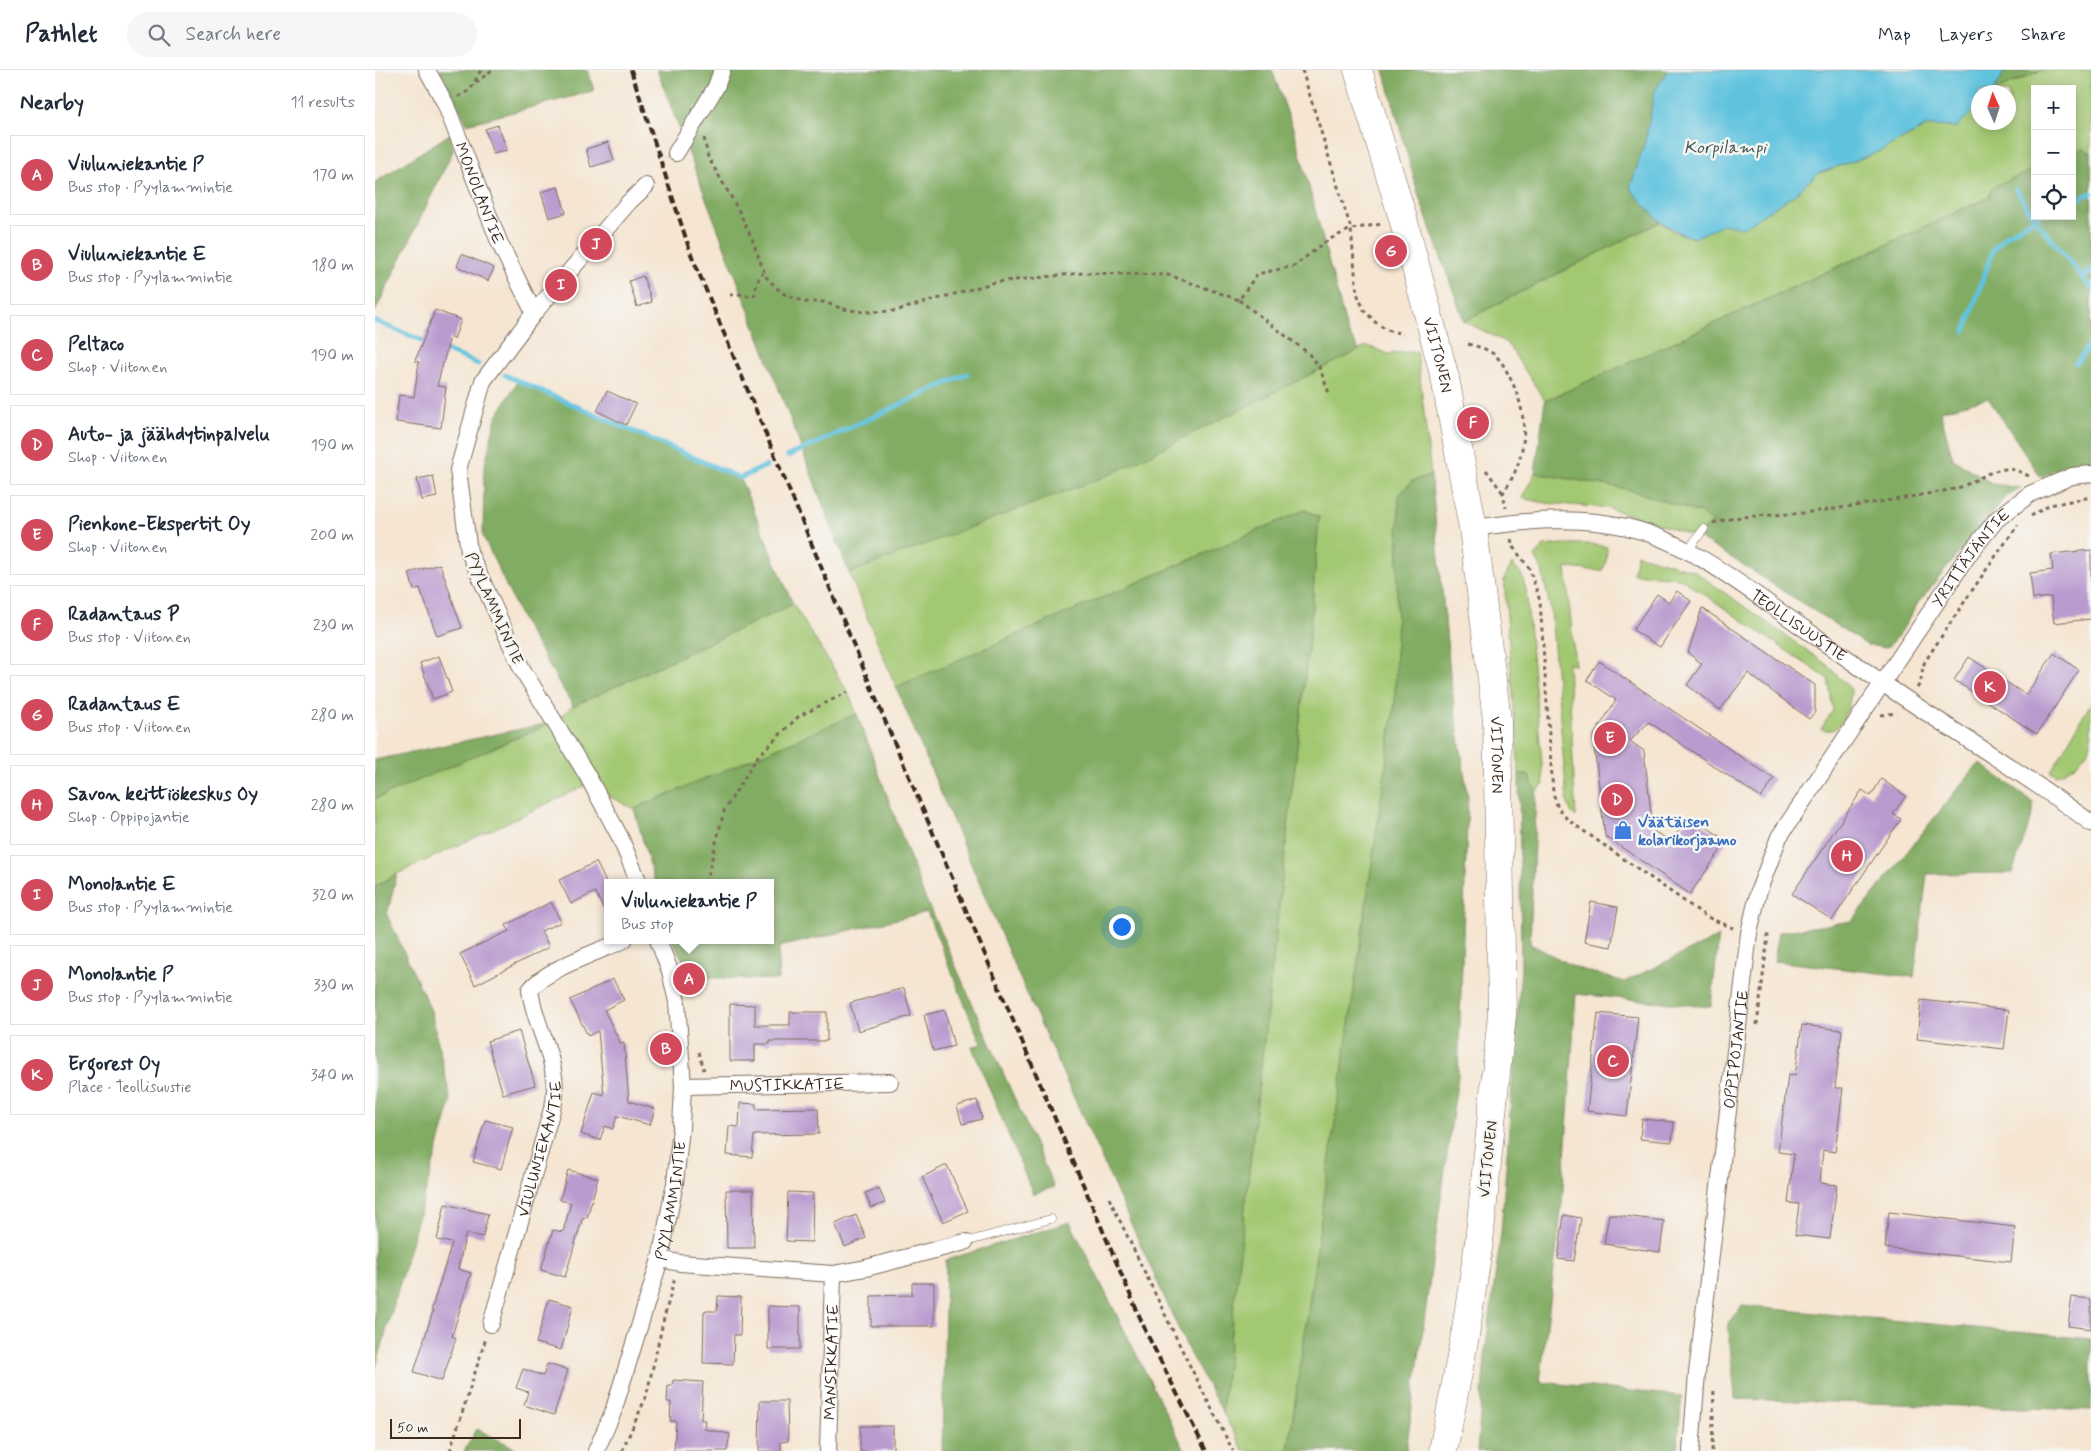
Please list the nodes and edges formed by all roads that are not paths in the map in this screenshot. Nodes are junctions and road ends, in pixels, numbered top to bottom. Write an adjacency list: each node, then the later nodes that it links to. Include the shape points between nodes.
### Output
1 (427, 70): 6 (street, MONOLANTIE, via 445,103 500,244)
2 (722, 70): 4 (street, via 716,86)
3 (1358, 70): 8 (highway, VIITONEN, via 1402,215 1445,378)
4 (676, 153)
5 (646, 186): 6 (street, PYYLAMMINTIE)
6 (534, 314): 13 (street, PYYLAMMINTIE, via 483,381 458,470 469,552 522,669 587,774 621,837)
7 (2091, 474): 11 (street, YRITTÄJÄNTIE, via 2072,476 2030,494 1997,519 1969,554)
8 (1473, 528): 10 (street, TEOLLISUUSTIE, via 1529,520 1593,522 1627,527); 25 (highway, VIITONEN, via 1497,720 1502,1014 1479,1242)
9 (1703, 529): 10 (lane)
10 (1687, 551): 11 (street, TEOLLISUUSTIE, via 1711,562)
11 (1883, 683): 12 (street, TEOLLISUUSTIE); 26 (street, OPPIPOJANTIE, via 1779,837 1759,890 1749,932 1697,1373)
12 (2091, 823)
13 (637, 879)
14 (615, 944): 22 (street, VIULUNIEKANTIE, via 551,973 530,990 557,1086)
15 (660, 944): 17 (street, PYYLAMMINTIE, via 677,1002)
16 (890, 1082): 17 (street, MUSTIKKATIE)
17 (683, 1086): 20 (street, PYYLAMMINTIE, via 675,1183)
18 (1051, 1219): 19 (lane)
19 (965, 1242): 21 (street)
20 (660, 1259): 21 (street); 23 (street, PYYLAMMINTIE, via 613,1412)
21 (833, 1274): 24 (street, MANSIKKATIE)
22 (491, 1324)
23 (596, 1451)
24 (828, 1451)
25 (1443, 1451)
26 (1691, 1451)

